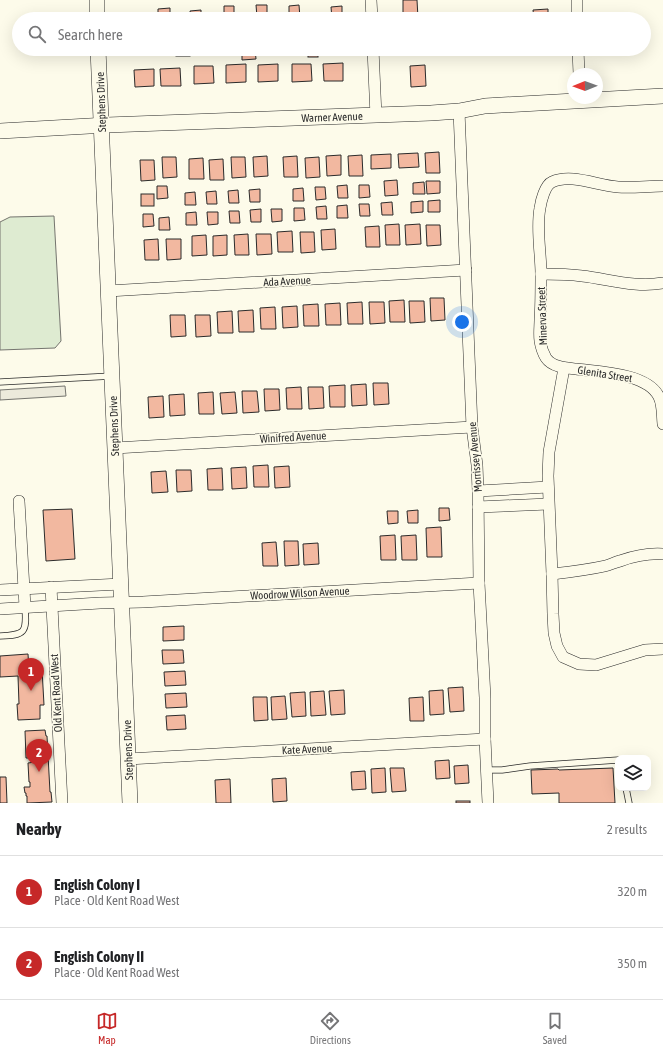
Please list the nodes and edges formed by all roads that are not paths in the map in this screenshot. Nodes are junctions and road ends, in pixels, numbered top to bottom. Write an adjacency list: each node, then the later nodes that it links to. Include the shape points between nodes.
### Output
1 (97, 0): 4 (street)
2 (371, 0): 5 (street)
3 (576, 0): 6 (street)
4 (98, 12)
5 (372, 12)
6 (577, 12)
7 (98, 56): 16 (street, Stephens Drive)
8 (373, 56): 15 (street)
9 (578, 56): 10 (street)
10 (579, 68)
11 (663, 96): 12 (street, Warner Avenue)
12 (603, 98)
13 (567, 100): 14 (street, Warner Avenue, via 486,106)
14 (459, 111): 15 (street, Warner Avenue); 19 (street, Morrissey Avenue)
15 (376, 116): 16 (street, Warner Avenue)
16 (101, 125): 17 (street, Warner Avenue); 22 (street, Stephens Drive)
17 (0, 131)
18 (663, 186): 20 (street, Minerva Street, via 616,187 565,179 550,182 540,208)
19 (466, 270): 22 (street, Ada Avenue); 27 (street, Morrissey Avenue)
20 (541, 274): 21 (street, via 568,274 637,285); 23 (street, Minerva Street, via 540,340 547,359)
21 (663, 283)
22 (108, 292): 24 (street, Stephens Drive)
23 (564, 368): 26 (street, Glenita Street, via 624,376 650,386 661,402); 29 (street, via 548,452)
24 (112, 376): 25 (lane); 28 (street, Stephens Drive)
25 (0, 382)
26 (663, 424)
27 (472, 427): 28 (street, Winifred Avenue); 30 (street, Morrissey Avenue)
28 (115, 448): 37 (street, Stephens Drive)
29 (548, 487): 30 (street); 32 (street)
30 (478, 491): 33 (street, Morrissey Avenue)
31 (19, 501): 39 (street)
32 (548, 504): 33 (street); 35 (street)
33 (478, 507): 36 (street, Morrissey Avenue)
34 (663, 554): 35 (street, via 644,555 586,570)
35 (552, 574): 46 (street, via 554,633 563,657 579,664 596,665 645,650)
36 (479, 583): 41 (street, Woodrow Wilson Avenue); 47 (street, Morrissey Avenue)
37 (121, 584): 38 (street); 41 (street, Stephens Drive)
38 (51, 587): 39 (street); 42 (street, Old Kent Road West)
39 (24, 589): 40 (street); 43 (street)
40 (0, 590)
41 (122, 603): 42 (street, Woodrow Wilson Avenue); 48 (street, Stephens Drive)
42 (52, 606): 43 (street, Woodrow Wilson Avenue); 52 (street, Old Kent Road West)
43 (25, 608): 44 (street, Woodrow Wilson Avenue); 45 (lane, via 26,622 22,632 18,635)
44 (0, 609)
45 (0, 636)
46 (663, 649)
47 (486, 739): 48 (street, Kate Avenue); 50 (street, Morrissey Avenue)
48 (128, 759): 53 (street, Stephens Drive)
49 (615, 760): 50 (lane)
50 (487, 770): 54 (street, Morrissey Avenue)
51 (627, 791): 55 (lane)
52 (62, 803)
53 (130, 803)
54 (488, 803)
55 (629, 803)

